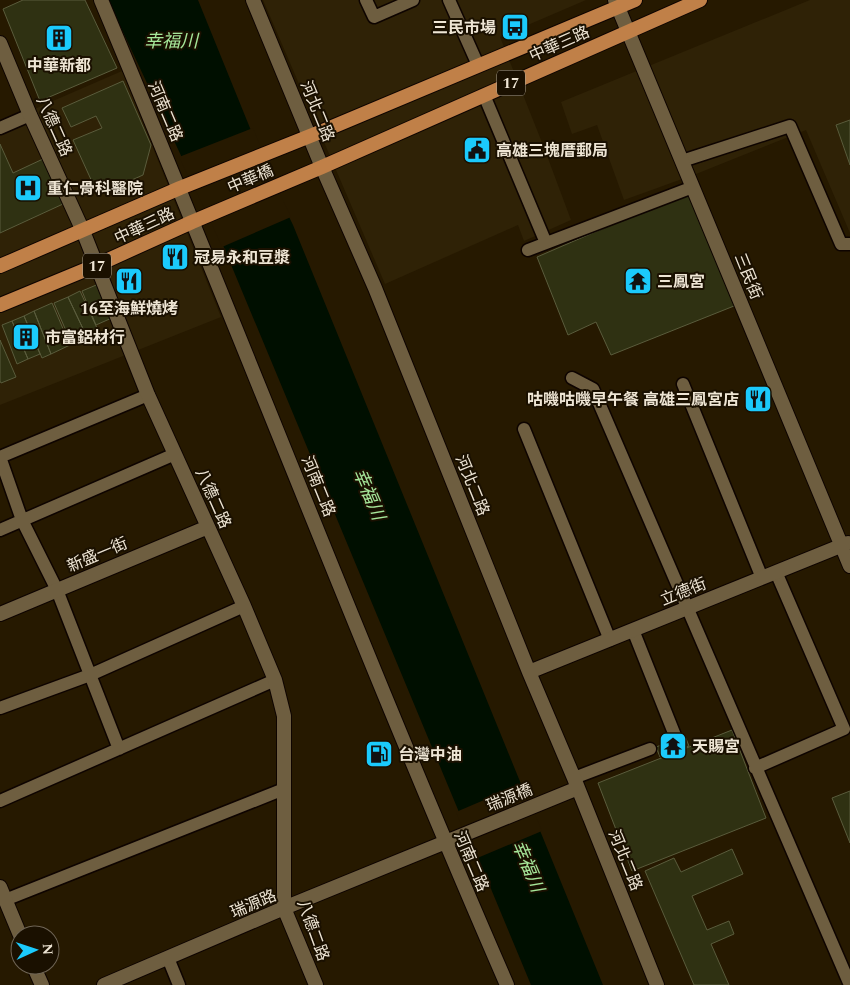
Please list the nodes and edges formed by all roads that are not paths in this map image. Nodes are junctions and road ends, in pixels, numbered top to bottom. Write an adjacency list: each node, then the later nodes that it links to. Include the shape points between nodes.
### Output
1 (101, 0): 19 (street, 河南二路)
2 (253, 0): 15 (street, 河北二路)
3 (366, 0): 4 (lane, via 374,17)
4 (413, 0)
5 (449, 0): 11 (lane)
6 (635, 0): 8 (main road, 中華三路 / 17)
7 (700, 0): 9 (main road, 中華三路 / 17)
8 (616, 4): 9 (street, 三民街); 11 (main road, 中華三路 / 17)
9 (628, 31): 12 (main road, 中華三路 / 17); 16 (street, 三民街)
10 (0, 43): 13 (street, 八德二路)
11 (478, 65): 15 (main road, 中華三路 / 17)
12 (484, 95): 17 (main road, 中華三路 / 17); 22 (lane)
13 (30, 115): 14 (lane); 21 (street, 八德二路)
14 (0, 128)
15 (309, 136): 17 (street, 河北二路); 19 (main road, 中華橋 / 17)
16 (682, 161): 18 (street, 三民街); 23 (lane, via 790,126 841,244)
17 (322, 167): 20 (main road, 中華橋 / 17); 47 (street, 河北二路, via 375,288)
18 (693, 187): 22 (lane); 37 (street, 三民街)
19 (180, 188): 20 (street, 河南二路); 21 (main road, 中華三路 / 17)
20 (192, 222): 26 (main road, 中華三路 / 17); 59 (street, 河南二路)
21 (83, 231): 25 (main road, 中華三路 / 17); 26 (street, 八德二路)
22 (546, 243): 24 (lane)
23 (850, 244)
24 (528, 250)
25 (0, 266)
26 (97, 266): 27 (main road, 中華三路 / 17); 30 (street, 八德二路)
27 (0, 306)
28 (572, 378): 43 (lane, via 592,389)
29 (683, 384): 40 (lane)
30 (148, 395): 32 (street, 八德二路); 33 (lane)
31 (524, 429): 46 (lane)
32 (175, 454): 34 (lane); 35 (street, 八德二路)
33 (0, 457): 34 (lane)
34 (22, 520): 36 (lane); 41 (lane)
35 (208, 527): 41 (street, 新盛一街); 42 (street, 八德二路)
36 (0, 530)
37 (846, 544): 38 (street, 三民街); 39 (street, 立德街)
38 (850, 566)
39 (776, 572): 40 (street, 立德街); 54 (lane, via 844,729)
40 (762, 578): 43 (street, 立德街)
41 (57, 590): 44 (street, 新盛一街); 48 (lane)
42 (244, 606): 48 (lane); 49 (street, 八德二路)
43 (686, 609): 45 (street, 立德街); 54 (lane)
44 (0, 614)
45 (634, 630): 46 (street, 立德街); 51 (lane)
46 (610, 640): 47 (street, 立德街)
47 (529, 672): 55 (street, 河北二路)
48 (90, 675): 50 (lane); 52 (lane)
49 (275, 680): 52 (lane); 56 (street, 八德二路, via 284,716)
50 (0, 708)
51 (676, 738)
52 (118, 749): 57 (lane)
53 (650, 749): 55 (lane)
54 (755, 768): 69 (lane)
55 (576, 783): 58 (street, 瑞源橋, via 560,795); 68 (street, 河北二路)
56 (284, 789): 60 (lane); 61 (street, 八德二路)
57 (0, 801)
58 (471, 831): 59 (street, 瑞源路)
59 (445, 843): 61 (street, 瑞源路); 67 (street, 河南二路)
60 (3, 894): 62 (street)
61 (284, 908): 63 (street, 瑞源路); 66 (street, 八德二路)
62 (16, 925)
63 (168, 958): 64 (street, 瑞源路); 65 (lane)
64 (104, 985)
65 (179, 985)
66 (316, 985)
67 (507, 985)
68 (657, 985)
69 (850, 985)

